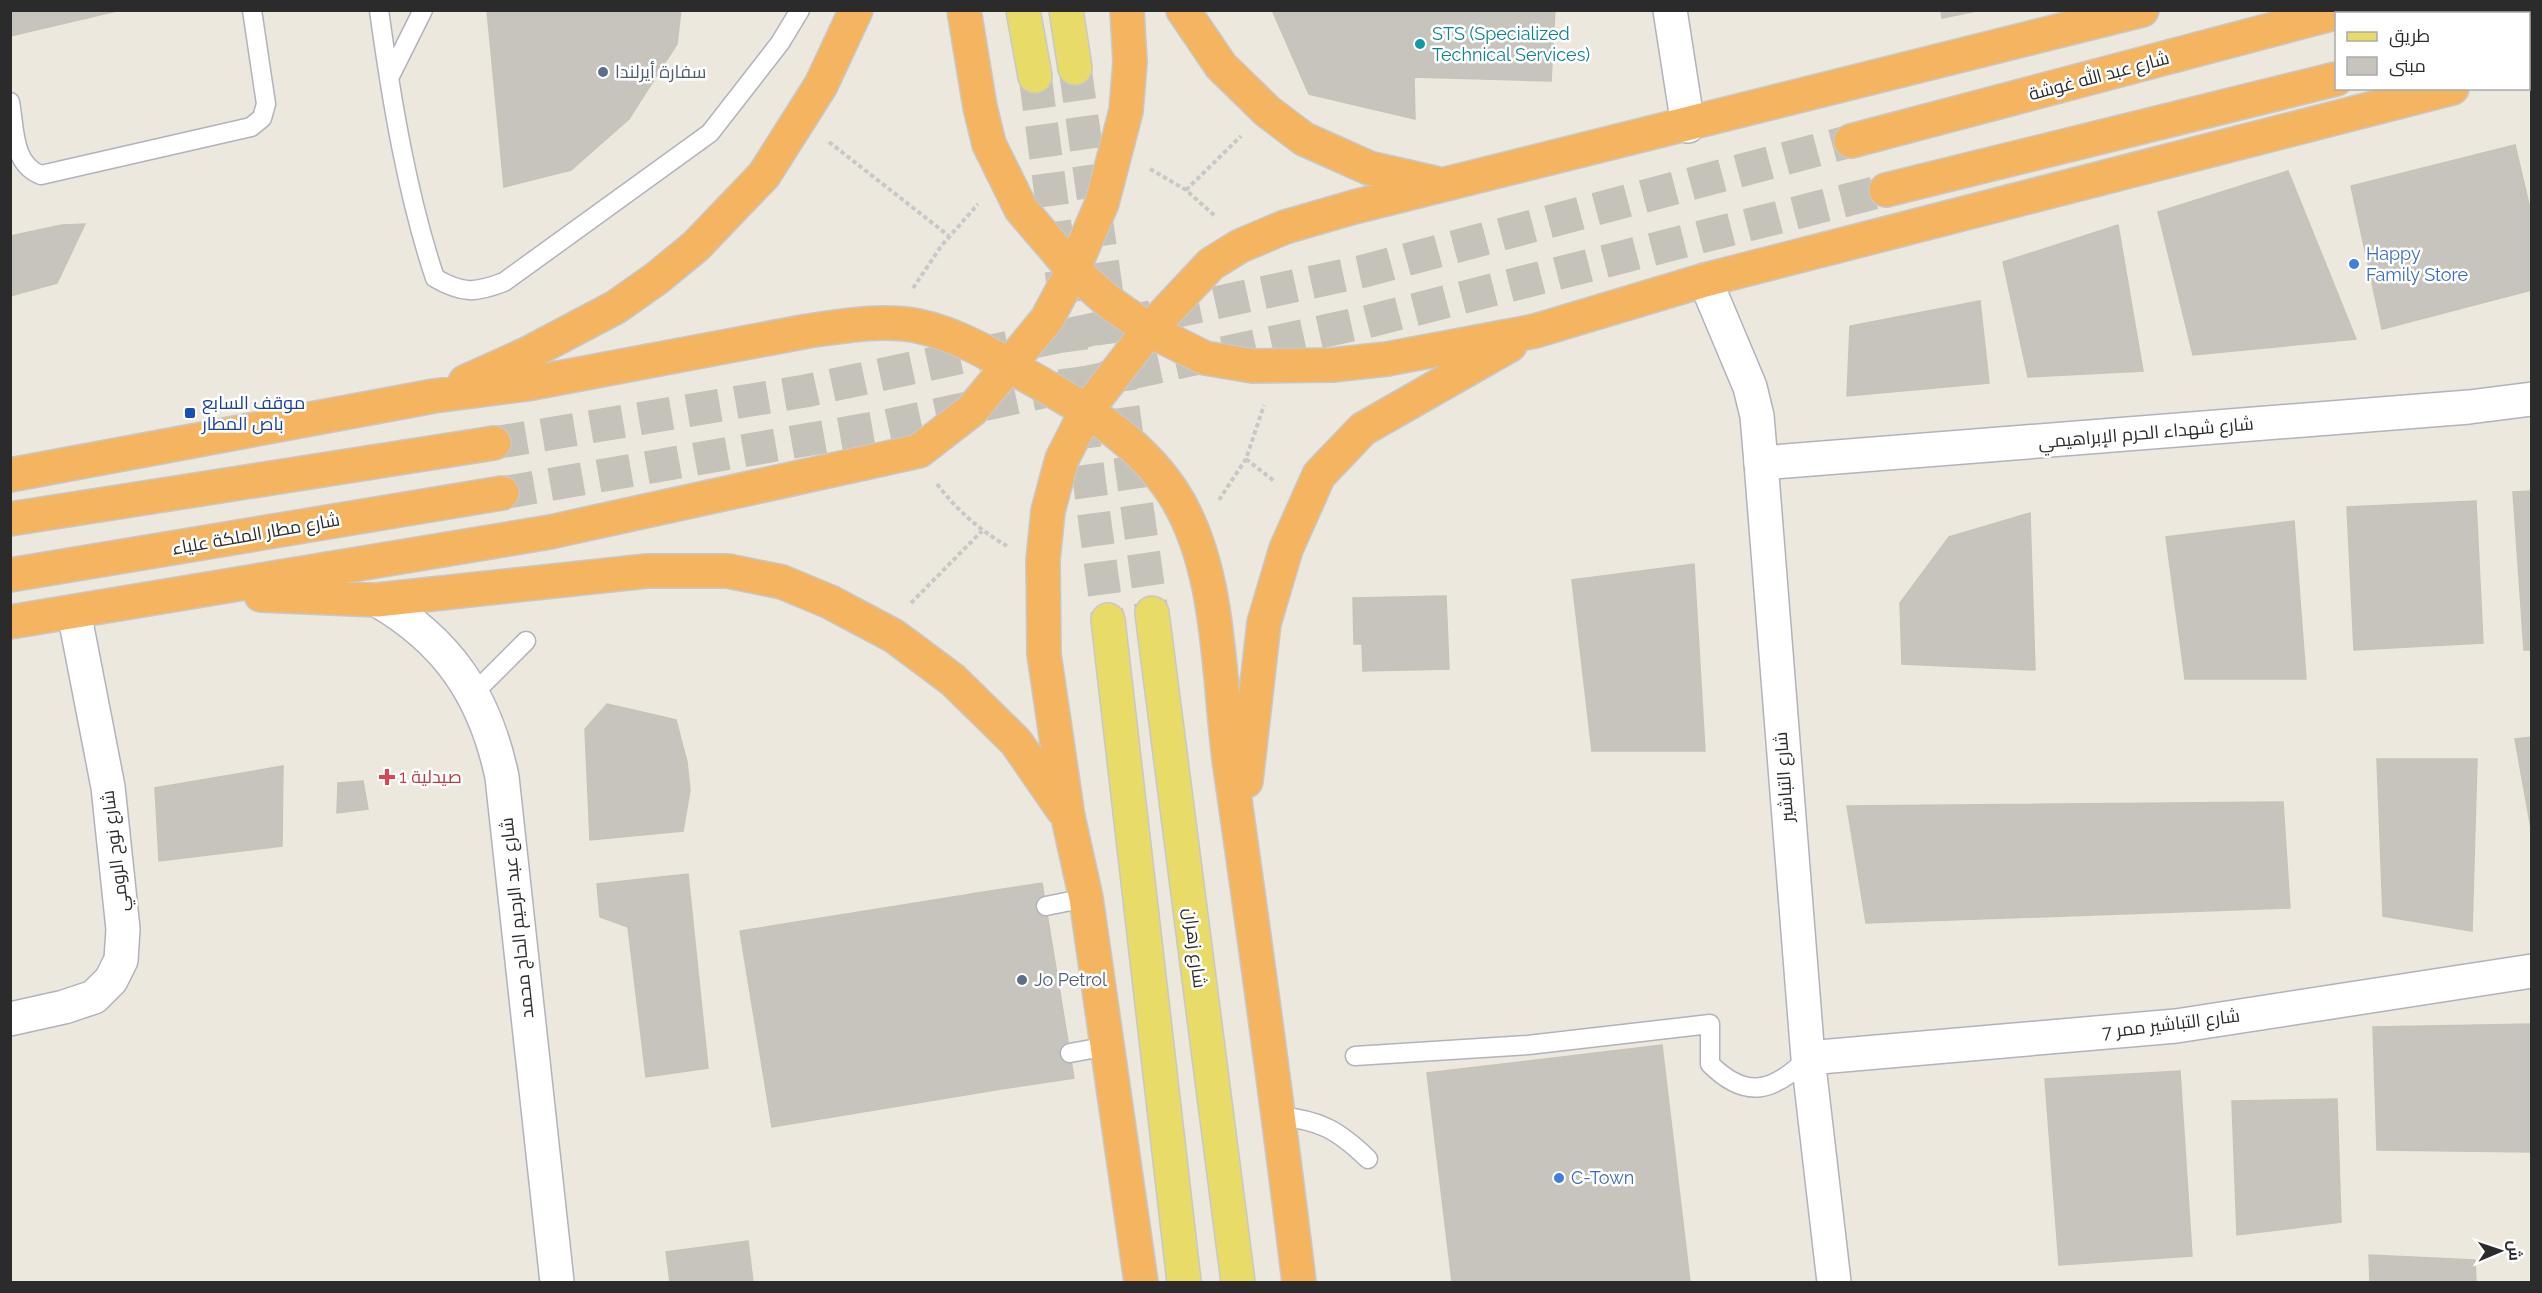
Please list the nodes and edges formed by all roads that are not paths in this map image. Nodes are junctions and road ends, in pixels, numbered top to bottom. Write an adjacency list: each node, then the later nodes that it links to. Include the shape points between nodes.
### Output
1 (252, 10): 19 (lane, via 266,104 262,118 251,127 40,176 21,161)
2 (379, 10): 16 (lane)
3 (423, 10): 16 (lane)
4 (800, 10): 16 (lane, via 780,43 710,134 504,282 480,291 455,290 435,278 424,247)
5 (856, 10): 29 (highway, via 821,85 764,175 696,246 606,312 527,354)
6 (964, 10): 24 (highway, via 989,144 1021,209)
7 (1023, 10): 15 (main road)
8 (1066, 10): 14 (main road)
9 (1126, 10): 24 (highway, via 1130,62 1126,111 1102,203)
10 (1183, 10): 22 (highway, via 1221,66 1304,140 1369,168)
11 (1670, 10): 20 (street)
12 (2142, 10): 20 (highway)
13 (2335, 13): 21 (highway, شارع عبد الله غوشة)
14 (1074, 68)
15 (1035, 76)
16 (388, 78)
17 (2335, 80): 23 (highway)
18 (2444, 90): 25 (highway)
19 (10, 102)
20 (1688, 126): 22 (highway)
21 (1851, 141)
22 (1443, 185): 26 (highway, via 1323,215 1240,246 1211,264)
23 (1886, 190)
24 (1073, 270): 26 (highway); 28 (highway, via 1047,319)
25 (1705, 280): 27 (highway); 33 (street, شارع التباشير, via 1750,387)
26 (1149, 330): 27 (highway, via 1205,358 1253,366 1332,365 1387,359); 31 (highway)
27 (1535, 331): 47 (highway, via 1363,429 1319,475 1286,549 1264,623 1247,759)
28 (1008, 364): 29 (highway, via 948,335 898,324 808,331 527,384); 31 (highway); 38 (highway, via 972,410 919,451 550,532)
29 (434, 396): 34 (highway)
30 (2532, 399): 33 (street, شارع شهداء الحرم الإبراهيمي)
31 (1087, 410): 46 (highway, via 1062,459 1048,511 1042,560 1044,654); 47 (highway, via 1148,460 1173,492 1192,531 1211,596)
32 (494, 443): 36 (highway)
33 (1761, 463): 55 (street, شارع التباشير)
34 (10, 475)
35 (502, 493): 37 (highway, شارع مطار الملكة علياء)
36 (10, 519)
37 (10, 575)
38 (215, 589): 39 (highway, via 267,596); 40 (highway)
39 (377, 600): 45 (street, شارع عبد الرحيم الحاج محمد, via 435,643); 46 (highway, via 647,571 728,571 782,582 831,602 884,631 953,681 1016,742)
40 (74, 612): 43 (highway); 51 (street, شارع نوح الرومي, via 108,787 123,929 121,960 111,980 94,997)
41 (1152, 613): 61 (main road, شارع زهران)
42 (1108, 620): 60 (main road)
43 (10, 622)
44 (525, 641): 45 (lane)
45 (474, 694): 58 (street, شارع عبد الرحيم الحاج محمد, via 487,721 502,777)
46 (1068, 817): 48 (highway)
47 (1242, 846): 56 (highway)
48 (1086, 898): 49 (lane); 52 (highway)
49 (1046, 906)
50 (2532, 971): 55 (street, شارع التباشير ممر 7, via 2176,1026)
51 (10, 1019)
52 (1108, 1046): 53 (lane); 59 (highway)
53 (1070, 1053)
54 (1355, 1056): 55 (lane, via 1528,1045 1710,1024 1710,1064 1734,1082 1755,1087 1777,1084)
55 (1808, 1058): 63 (street, شارع التباشير)
56 (1278, 1116): 57 (lane, via 1310,1119 1335,1130); 62 (highway)
57 (1368, 1159)
58 (557, 1282)
59 (1141, 1282)
60 (1184, 1282)
61 (1238, 1282)
62 (1299, 1282)
63 (1834, 1282)

